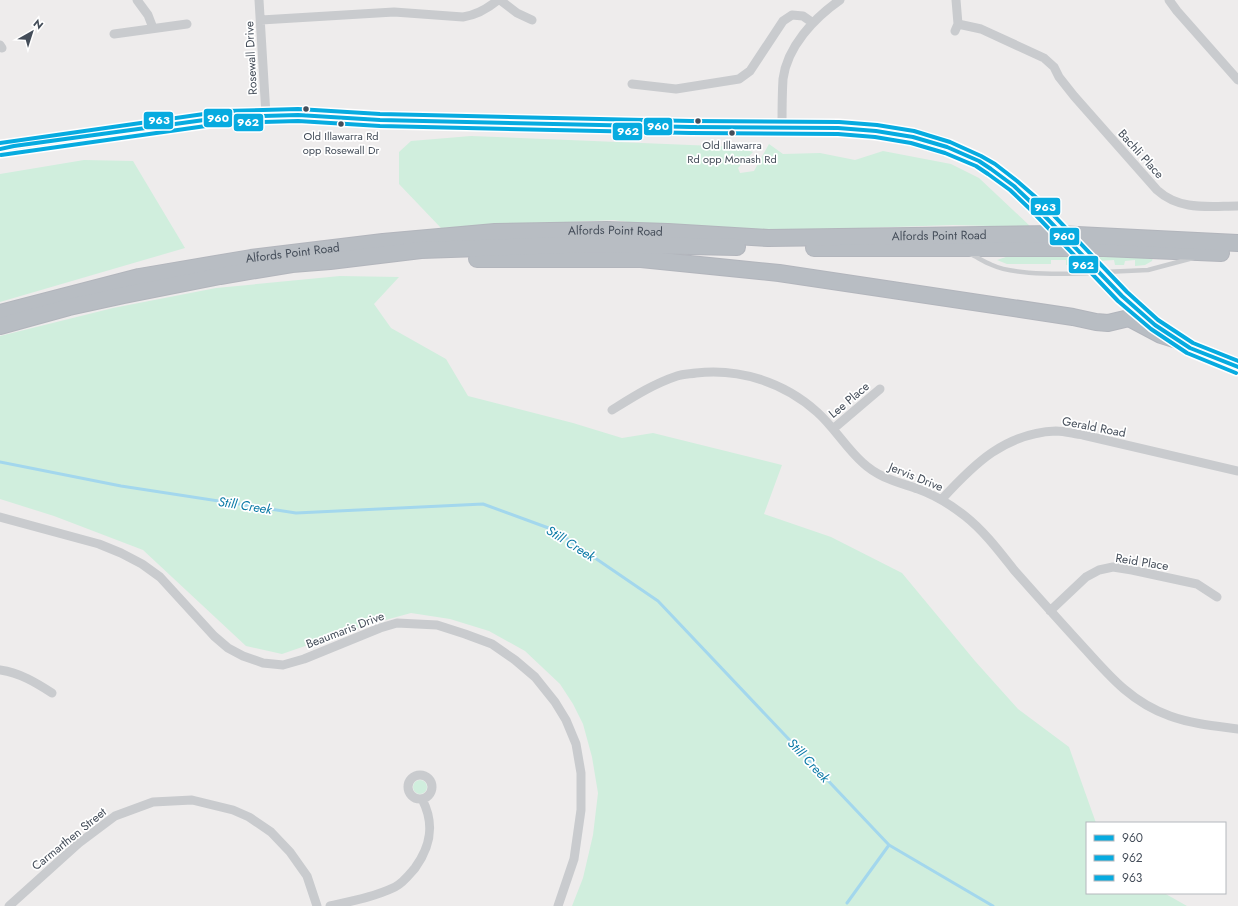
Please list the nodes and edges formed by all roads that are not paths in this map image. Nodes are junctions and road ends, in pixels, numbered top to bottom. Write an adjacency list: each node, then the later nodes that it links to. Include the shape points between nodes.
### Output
1 (137, 0): 11 (street, via 148,15)
2 (260, 0): 7 (street, Rosewall Drive)
3 (499, 0): 7 (street, via 482,12 463,17 394,12); 8 (street)
4 (840, 0): 9 (street)
5 (956, 0): 18 (street, Bachli Place, via 956,28 982,29 1044,58 1054,67 1074,96 1163,195 1186,205)
6 (1169, 0): 13 (street)
7 (261, 20): 15 (street, Rosewall Drive)
8 (532, 20)
9 (813, 23): 14 (street, via 803,16 792,15 783,22 750,71 739,79 676,89); 16 (street, via 796,45 788,61 783,78)
10 (187, 24): 11 (street)
11 (153, 28): 12 (street)
12 (114, 34)
13 (1238, 80)
14 (632, 84)
15 (266, 115): 16 (street, via 695,127); 17 (street, via 226,117)
16 (782, 126): 26 (street, bridge, via 852,129 892,134 941,145 976,160 1006,179 1052,222 1120,294 1160,329)
17 (0, 149)
18 (1238, 206)
19 (1238, 243): 24 (highway, Alfords Point Road, via 1057,234 768,238 607,230 495,232 251,258 139,277)
20 (960, 249): 21 (highway, Alfords Point Road, via 1104,248); 21 (lane, via 993,266 1021,272 1077,274 1148,270); 23 (highway, Alfords Point Road, via 594,244 421,250)
21 (1212, 253): 22 (highway, Alfords Point Road)
22 (1238, 254)
23 (330, 261): 25 (highway, Alfords Point Road, via 292,264 220,276 69,307); 26 (highway, via 354,265 495,258 641,260 779,273 1096,322 1112,323 1129,318 1161,335)
24 (0, 314)
25 (0, 326)
26 (1177, 340): 27 (street)
27 (1238, 367)
28 (880, 389): 30 (street, Lee Place)
29 (612, 410): 30 (street, Jervis Drive, via 652,386 679,375 709,372 739,374 771,383 800,398)
30 (833, 429): 32 (street, Jervis Drive, via 857,458 877,474)
31 (1238, 471): 32 (street, Gerald Road, via 1057,431 1030,434 1006,443 981,461)
32 (942, 499): 35 (street, Jervis Drive, via 986,536)
33 (0, 517): 43 (street, Beaumaris Drive, via 99,544 142,564 160,577 228,648 263,663 283,665 304,660 397,623 437,625 492,644 515,660 535,677 555,702 566,720 579,758 581,810 574,859)
34 (1217, 597): 35 (street, Reid Place, via 1196,584 1113,567 1099,570 1086,577)
35 (1050, 611): 38 (street, Jervis Drive, via 1116,683 1132,696 1170,716)
36 (0, 670): 37 (street, via 30,679)
37 (52, 693)
38 (1238, 729)
39 (422, 799): 42 (street, via 430,827 428,844 422,858 409,875 397,886 376,895)
40 (9, 906): 41 (street, Carmarthen Street, via 80,843 115,816 153,802 192,800 232,810 249,817 271,832 290,852 306,876)
41 (316, 906)
42 (330, 906)
43 (558, 906)

